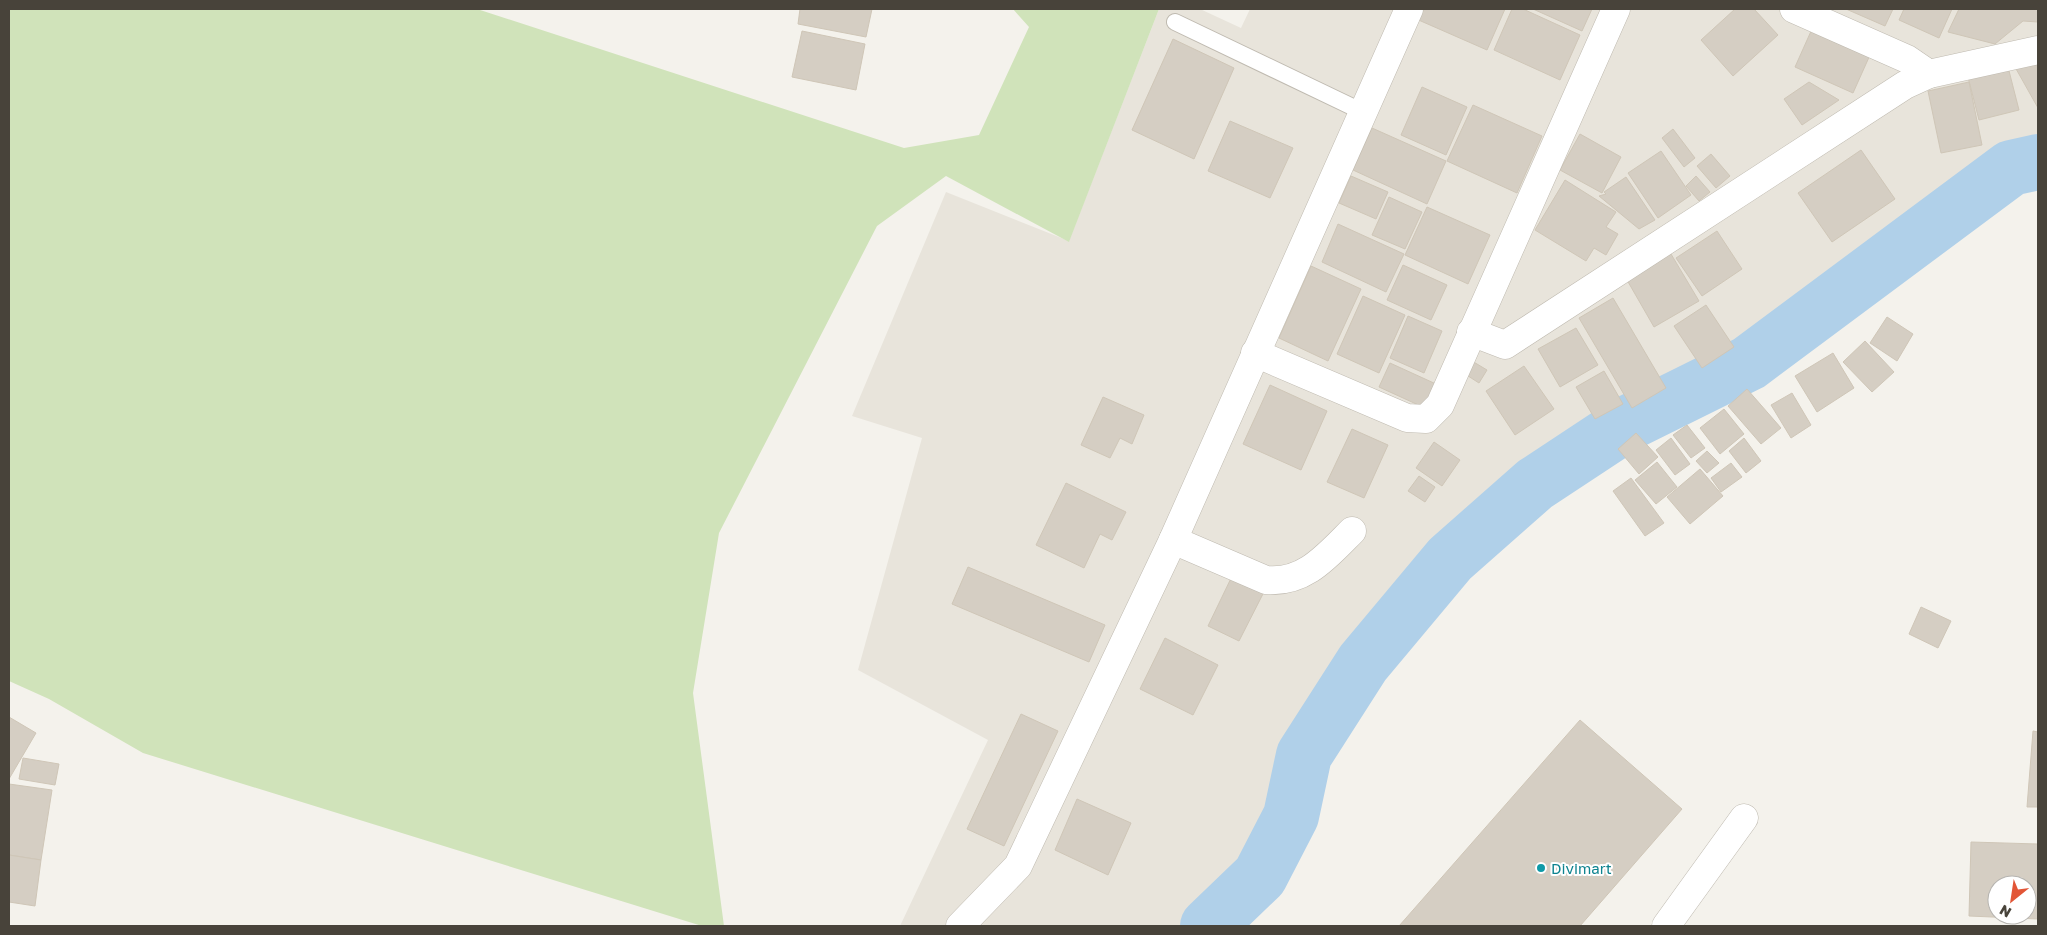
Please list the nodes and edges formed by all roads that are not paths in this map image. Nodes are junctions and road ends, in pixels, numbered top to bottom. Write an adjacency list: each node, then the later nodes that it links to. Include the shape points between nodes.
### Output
1 (1408, 9): 7 (street)
2 (1616, 9): 8 (street)
3 (1794, 9): 6 (street, via 1908,58)
4 (1175, 22): 7 (lane)
5 (2038, 50): 6 (street)
6 (1929, 74): 8 (street, via 1905,86 1506,345)
7 (1363, 112): 9 (street)
8 (1471, 332): 9 (street, via 1440,405 1426,419 1407,418)
9 (1255, 353): 11 (street)
10 (1352, 531): 11 (street, via 1318,564 1298,577 1280,581 1266,580)
11 (1173, 540): 13 (street, via 1018,866)
12 (1744, 818): 14 (street)
13 (960, 926)
14 (1666, 926)

